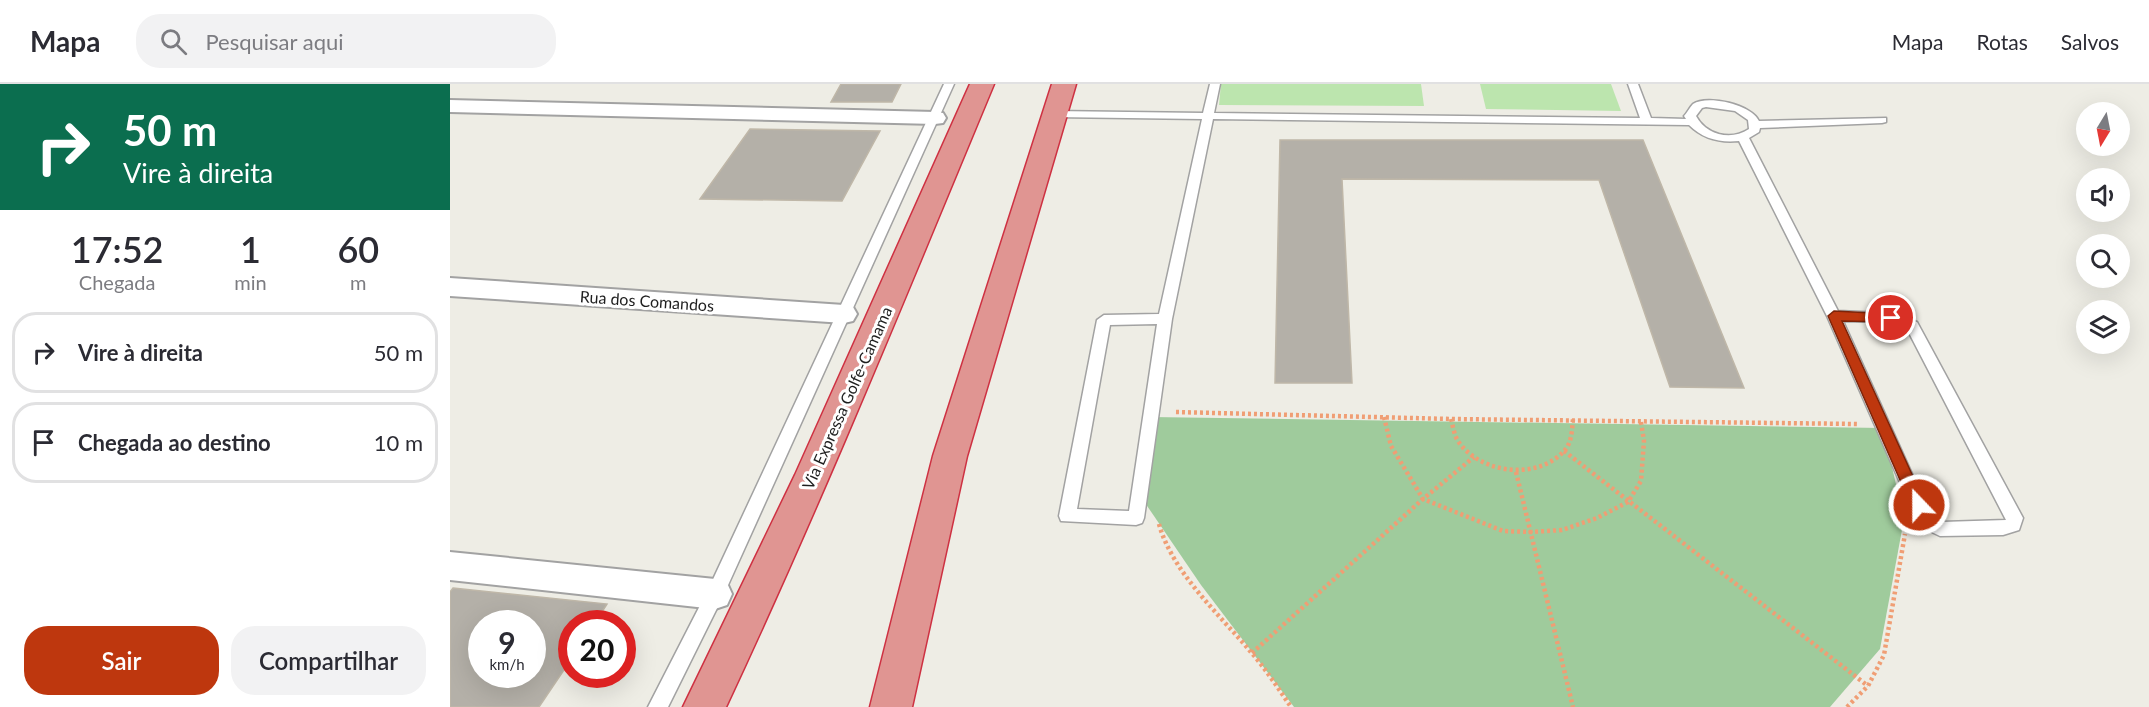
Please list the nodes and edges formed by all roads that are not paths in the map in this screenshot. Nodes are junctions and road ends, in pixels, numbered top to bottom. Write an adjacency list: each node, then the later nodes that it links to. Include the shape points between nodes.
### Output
1 (950, 84): 8 (lane)
2 (982, 84): 21 (highway, Via Expressa Golfe-Camama, via 782,545)
3 (1215, 84): 7 (lane)
4 (1633, 84): 9 (lane)
5 (1058, 99): 7 (lane); 22 (highway, via 950,456)
6 (450, 106): 8 (street)
7 (1208, 115): 9 (lane); 17 (lane)
8 (935, 118): 15 (lane)
9 (1646, 120): 11 (lane)
10 (1882, 120): 12 (lane)
11 (1692, 122): 12 (lane, via 1690,116 1698,106 1716,104 1738,108); 13 (lane, via 1713,136)
12 (1755, 124): 13 (lane, via 1755,130)
13 (1743, 137): 16 (lane)
14 (450, 287): 15 (street, Rua dos Comandos)
15 (844, 314): 19 (lane)
16 (1834, 316): 16 (lane, via 1891,318 1912,326 2015,518 2013,525 1940,529 1925,521)
17 (1165, 320): 17 (lane, via 1136,518 1067,516 1104,320)
18 (450, 567): 19 (street)
19 (715, 594): 20 (lane)
20 (658, 707)
21 (704, 707)
22 (891, 707)

